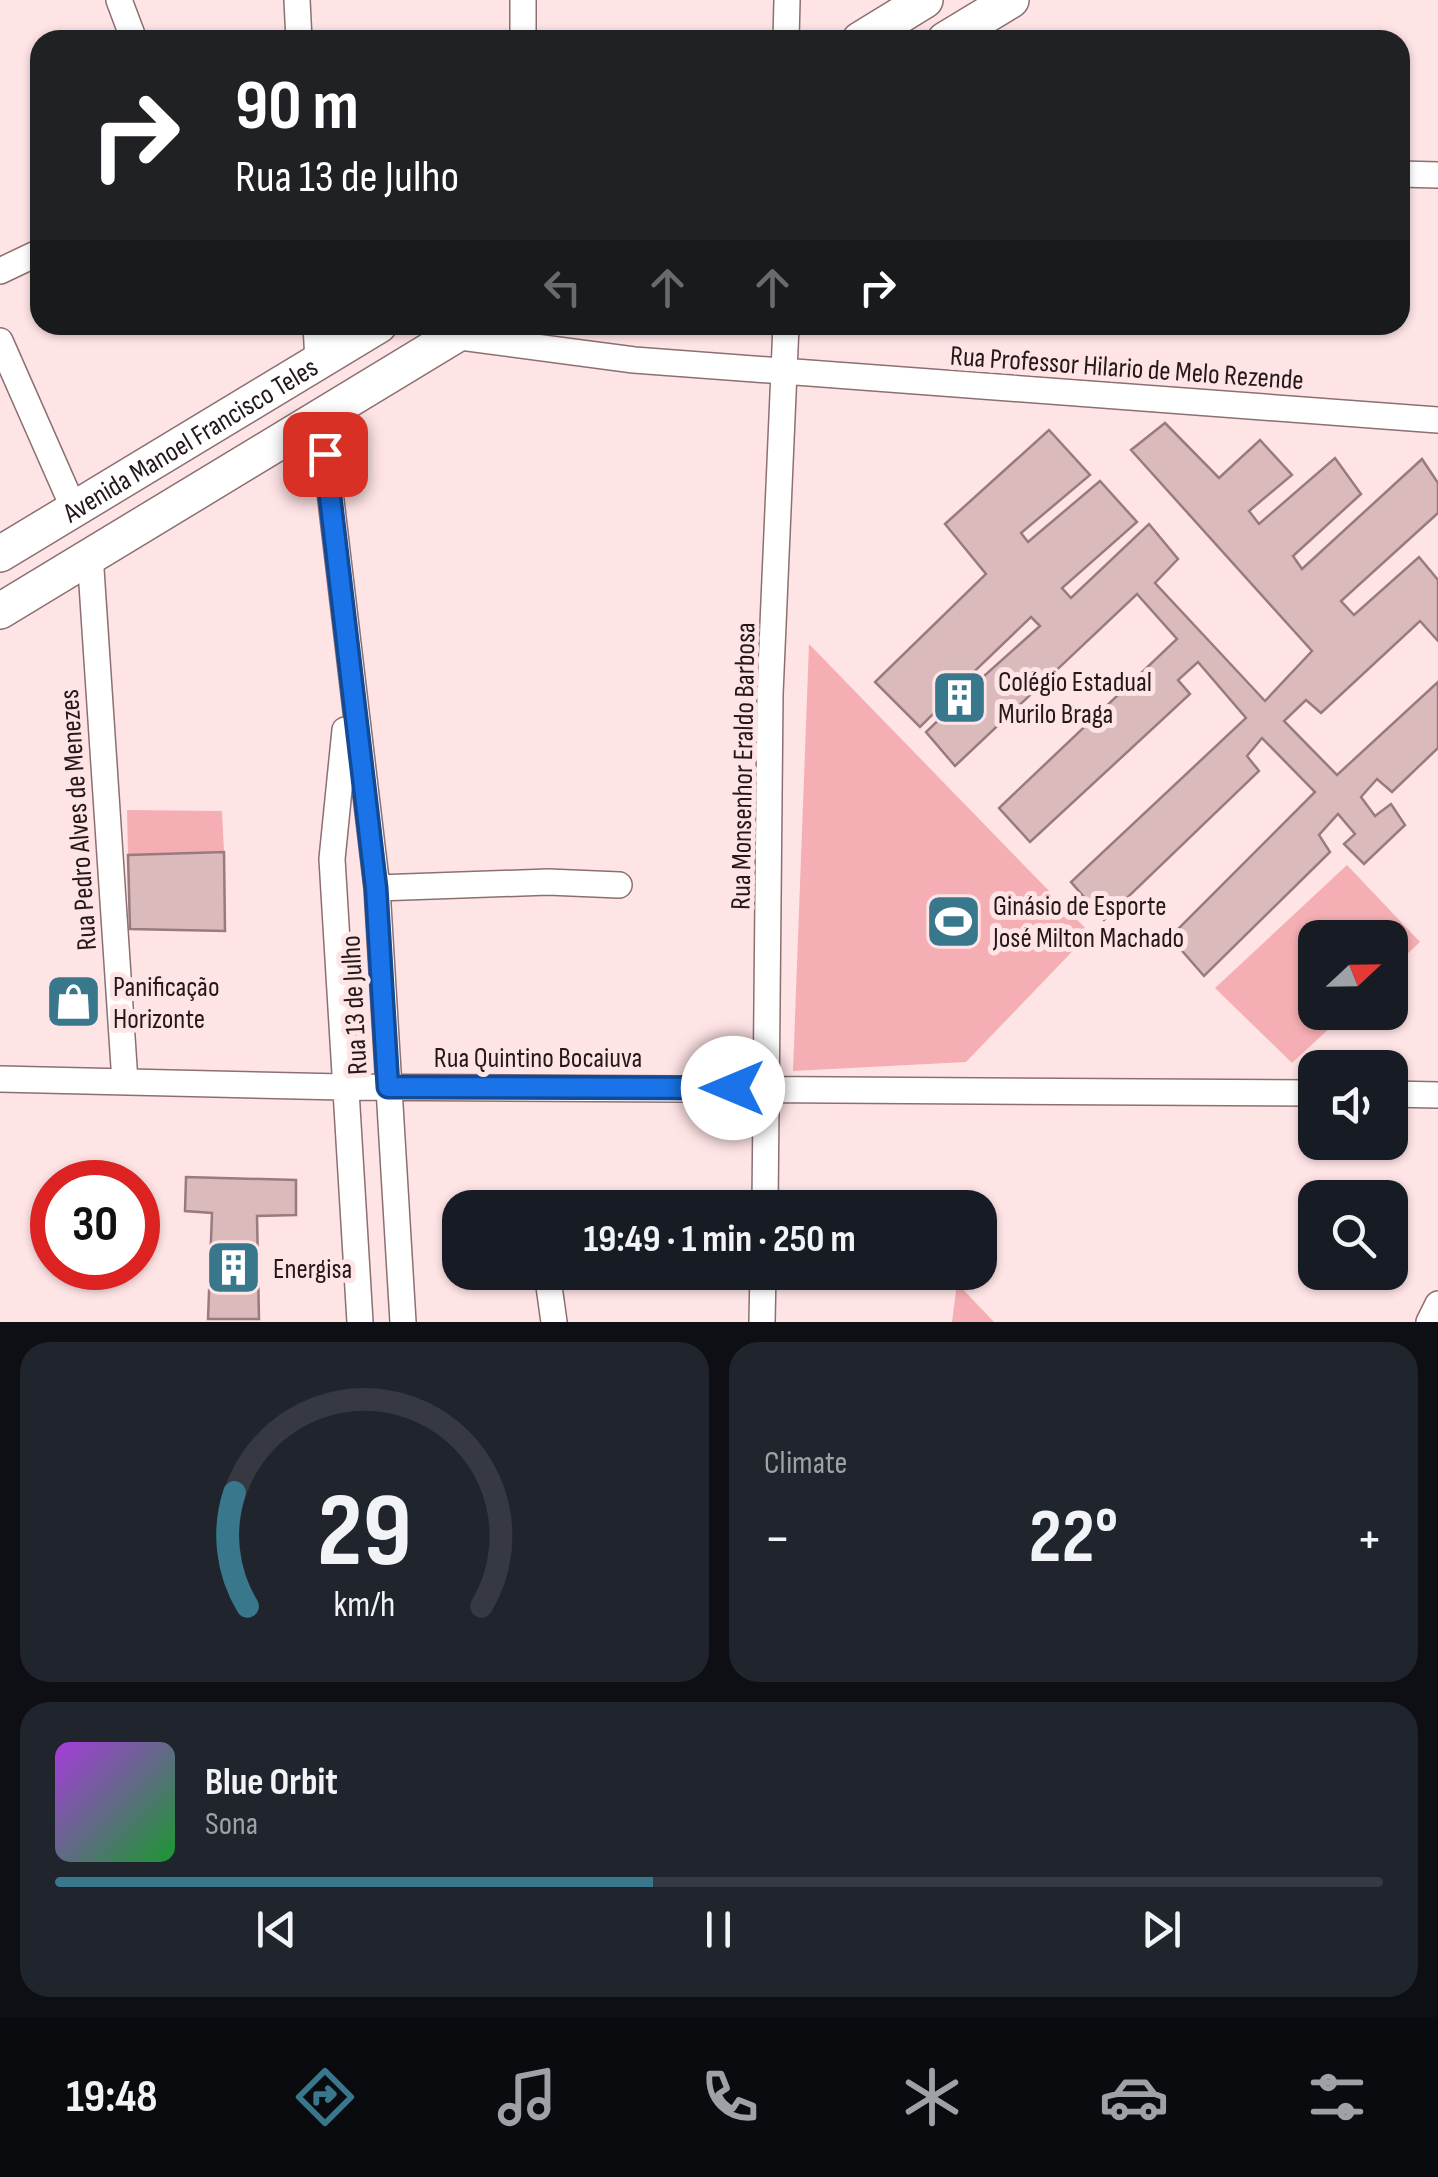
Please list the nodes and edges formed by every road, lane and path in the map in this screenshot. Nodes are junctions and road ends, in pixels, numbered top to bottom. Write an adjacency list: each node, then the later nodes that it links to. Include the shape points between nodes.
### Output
1 (119, 0): 8 (street)
2 (297, 0): 9 (street)
3 (523, 0): 10 (street)
4 (787, 0): 11 (street)
5 (925, 0): 12 (main road)
6 (1011, 0): 7 (main road)
7 (986, 29)
8 (130, 30)
9 (298, 30)
10 (523, 30)
11 (786, 30)
12 (876, 30)
13 (1410, 174): 14 (street)
14 (1438, 175)
15 (30, 257): 16 (street)
16 (0, 271)
17 (317, 335): 23 (street)
18 (362, 335): 23 (main road, Avenida Manoel Francisco Teles)
19 (454, 335): 25 (main road, Avenida Manoel Francisco Teles)
20 (491, 335): 24 (street, Rua Professor Hilario de Melo Rezende, via 634,360)
21 (786, 335): 24 (street, Rua Monsenhor Eraldo Barbosa)
22 (0, 341): 29 (street)
23 (318, 361): 27 (main road, Avenida Manoel Francisco Teles)
24 (786, 371): 26 (street, Rua Professor Hilario de Melo Rezende); 40 (street, Rua Monsenhor Eraldo Barbosa, via 770,694)
25 (320, 416): 28 (main road, Avenida Manoel Francisco Teles); 33 (street, Rua 13 de Julho)
26 (1438, 420)
27 (212, 426): 28 (main road); 29 (main road, Avenida Manoel Francisco Teles)
28 (222, 474): 31 (main road, Avenida Manoel Francisco Teles)
29 (74, 509): 30 (main road, Avenida Manoel Francisco Teles)
30 (0, 554)
31 (90, 554): 32 (main road, Avenida Manoel Francisco Teles); 37 (street, Rua Pedro Alves de Menezes)
32 (0, 611)
33 (349, 685): 35 (street, Rua 13 de Julho); 38 (street, Rua 13 de Julho, via 332,859)
34 (619, 886): 35 (street)
35 (376, 888): 39 (street, Rua 13 de Julho)
36 (0, 1080): 37 (street, Rua Quintino Bocaiuva)
37 (124, 1082): 38 (street, Rua Quintino Bocaiuva)
38 (342, 1087): 39 (street, Rua Quintino Bocaiuva); 48 (street, Rua 13 de Julho)
39 (388, 1087): 40 (street, Rua Quintino Bocaiuva); 49 (street, Rua 13 de Julho)
40 (769, 1088): 41 (street, Rua Quintino Bocaiuva); 44 (street, Rua Monsenhor Eraldo Barbosa)
41 (1298, 1093)
42 (1408, 1094): 43 (street)
43 (1438, 1095)
44 (766, 1190)
45 (550, 1290): 50 (street)
46 (763, 1290): 52 (street)
47 (1438, 1304): 53 (street)
48 (360, 1322)
49 (403, 1322)
50 (554, 1322): 51 (street)
51 (562, 1322)
52 (762, 1322)
53 (1429, 1322)

